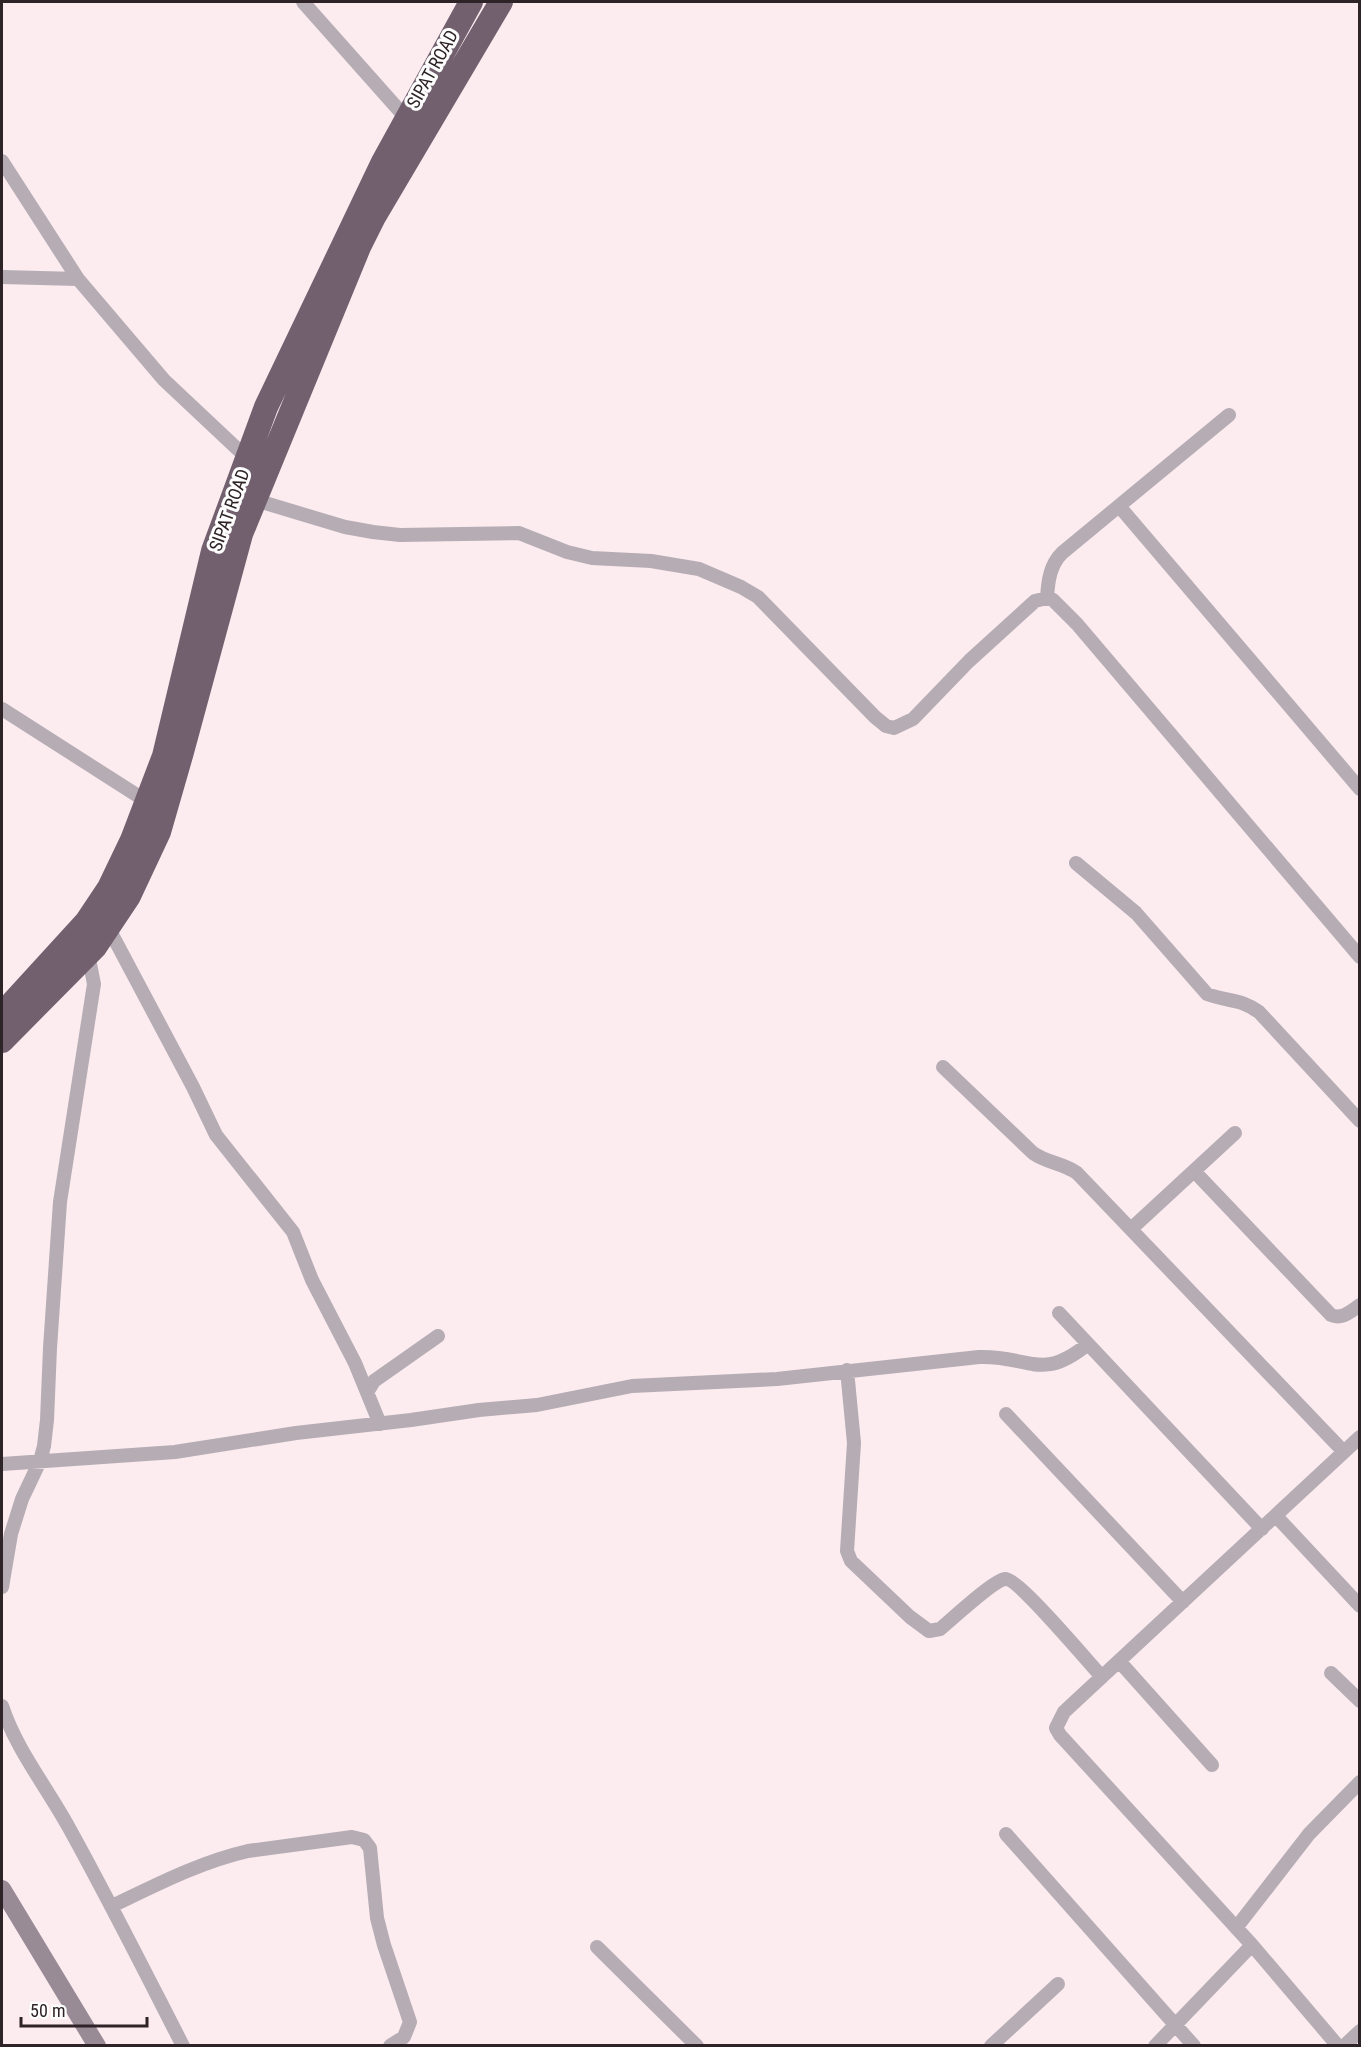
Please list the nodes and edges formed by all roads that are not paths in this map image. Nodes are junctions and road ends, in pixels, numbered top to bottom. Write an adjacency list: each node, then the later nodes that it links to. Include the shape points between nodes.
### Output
1 (303, 2): 4 (street)
2 (471, 2): 4 (highway, SIPAT ROAD)
3 (501, 2): 10 (highway, via 358,247)
4 (406, 117): 9 (highway, SIPAT ROAD, via 266,406)
5 (2, 161): 7 (street)
6 (2, 277): 7 (street)
7 (78, 279): 9 (street, via 164,380)
8 (1229, 415): 11 (street)
9 (247, 458): 15 (highway, SIPAT ROAD, via 213,550 164,756)
10 (255, 500): 12 (street, via 373,532 519,533 592,558 651,561 699,570 758,597 875,717 894,728 913,719 1026,609); 17 (highway, via 241,534 159,832 129,896)
11 (1119, 506): 12 (street, via 1057,558); 14 (street)
12 (1047, 598): 19 (street, via 1059,604 1077,624)
13 (2, 710): 15 (street)
14 (1359, 789)
15 (146, 801): 20 (highway, SIPAT ROAD, via 109,888 87,921)
16 (1076, 863): 23 (street, via 1136,913 1208,993 1243,1002 1259,1012)
17 (108, 927): 18 (highway); 32 (street, via 216,1135 293,1232 312,1280)
18 (88, 954): 21 (highway); 36 (street, via 94,984 60,1202 47,1420)
19 (1359, 957)
20 (2, 1014)
21 (2, 1041)
22 (943, 1067): 26 (street, via 1033,1153 1077,1173)
23 (1359, 1121)
24 (1235, 1133): 25 (street)
25 (1194, 1171): 26 (street); 27 (street, via 1331,1315 1342,1316)
26 (1131, 1229): 35 (street)
27 (1359, 1305)
28 (1059, 1313): 30 (street)
29 (438, 1336): 32 (street, via 374,1382)
30 (1089, 1344): 31 (street, via 1069,1358 1042,1366 990,1356); 39 (street)
31 (847, 1370): 34 (street, via 777,1379 632,1386 537,1405); 45 (street, via 854,1443 847,1551 851,1562 929,1631 940,1629 994,1584 1010,1580)
32 (368, 1391): 34 (street)
33 (1006, 1414): 41 (street)
34 (380, 1424): 36 (street, via 176,1452)
35 (1353, 1448): 38 (street)
36 (40, 1461): 37 (street); 40 (street, via 22,1498 11,1534)
37 (2, 1464)
38 (1276, 1516): 39 (street); 42 (street)
39 (1262, 1529): 41 (street)
40 (2, 1587)
41 (1183, 1602): 43 (street)
42 (1359, 1606)
43 (1119, 1661): 45 (street); 48 (street)
44 (1331, 1673): 46 (street)
45 (1101, 1677): 53 (street, via 1059,1719 1056,1728)
46 (1359, 1701)
47 (2, 1706): 52 (street, via 18,1742)
48 (1212, 1765)
49 (1359, 1782): 53 (street, via 1309,1834)
50 (1006, 1833): 57 (street)
51 (2, 1889): 59 (main road)
52 (112, 1906): 60 (street); 61 (street, via 192,1868 240,1852 352,1837 364,1840 370,1848 377,1918 410,2022 404,2037)
53 (1236, 1928): 54 (street)
54 (1252, 1946): 57 (street); 66 (street)
55 (597, 1947): 62 (street)
56 (1058, 1984): 63 (street)
57 (1176, 2024): 64 (street); 65 (street)
58 (1359, 2031): 67 (street)
59 (97, 2046)
60 (183, 2046)
61 (390, 2046)
62 (698, 2046)
63 (991, 2046)
64 (1155, 2046)
65 (1194, 2046)
66 (1338, 2046)
67 (1344, 2046)

